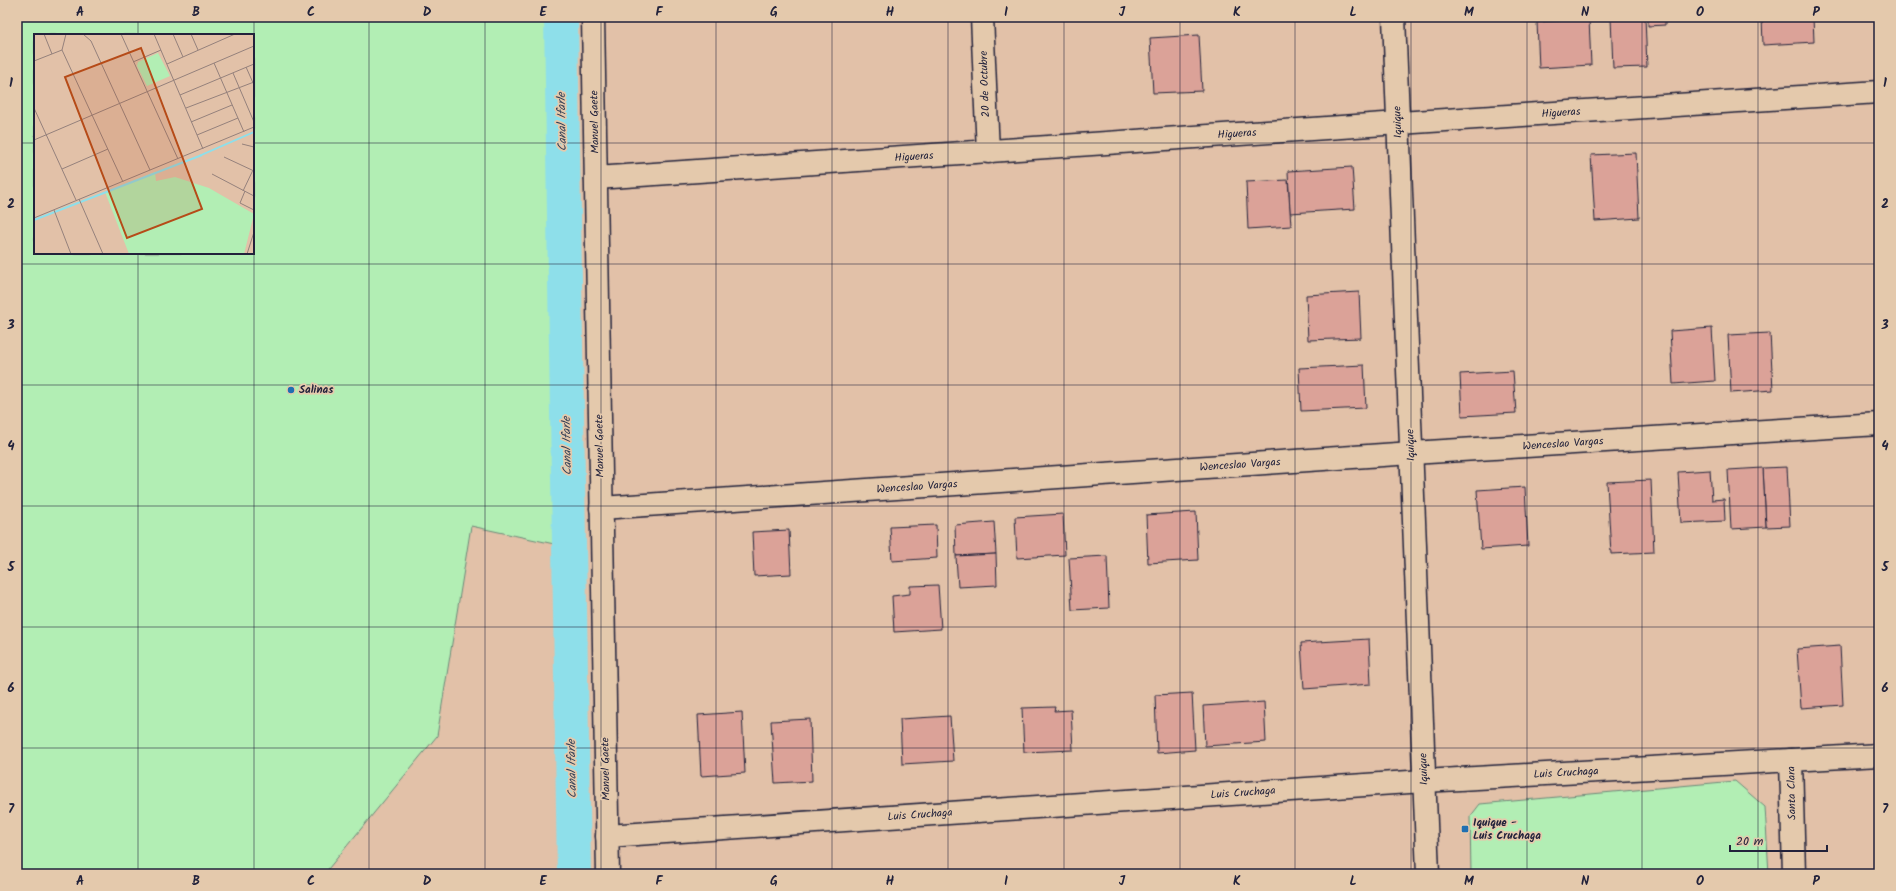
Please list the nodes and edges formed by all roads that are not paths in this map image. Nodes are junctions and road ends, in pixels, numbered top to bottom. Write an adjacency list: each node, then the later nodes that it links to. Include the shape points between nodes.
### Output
1 (593, 17): 7 (street, Manuel Gaete)
2 (982, 17): 6 (street, 20 de Octubre)
3 (1394, 17): 5 (street, Iquique)
4 (1879, 92): 5 (street, Higueras)
5 (1399, 123): 6 (street, Higueras); 9 (street, Iquique)
6 (988, 152): 7 (street, Higueras)
7 (596, 178): 10 (street, Manuel Gaete)
8 (1879, 424): 9 (street, Wenceslao Vargas)
9 (1412, 453): 10 (street, Wenceslao Vargas); 13 (street, Iquique)
10 (601, 508): 14 (street, Manuel Gaete)
11 (1879, 755): 12 (street, Luis Cruchaga)
12 (1791, 760): 13 (street, Luis Cruchaga); 17 (street, Santa Clara)
13 (1424, 781): 14 (street, Luis Cruchaga); 16 (street, Iquique)
14 (607, 836): 15 (street, Manuel Gaete)
15 (608, 874)
16 (1428, 874)
17 (1794, 874)

